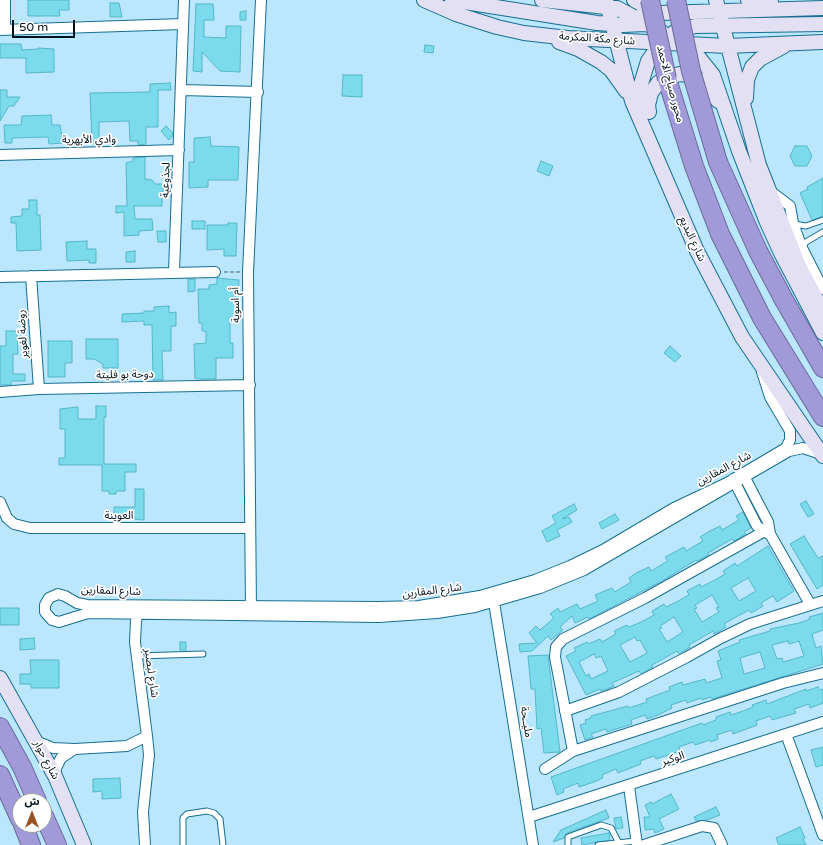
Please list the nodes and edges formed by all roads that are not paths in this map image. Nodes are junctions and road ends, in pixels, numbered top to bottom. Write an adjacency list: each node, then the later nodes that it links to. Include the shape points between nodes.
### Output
1 (4, 0): 22 (street)
2 (184, 0): 16 (street, لجذوعية)
3 (424, 0): 23 (main road, شارع مكة المكرمة, via 456,14)
4 (452, 0): 17 (main road)
5 (542, 0): 10 (main road)
6 (634, 0): 14 (main road)
7 (689, 0): 14 (main road)
8 (748, 0): 11 (main road)
9 (261, 2): 31 (street, أم اسوية)
10 (565, 2): 13 (main road)
11 (823, 2)
12 (717, 5): 14 (main road); 15 (main road); 20 (main road)
13 (610, 6): 14 (main road); 17 (main road, شارع البديع); 18 (main road)
14 (666, 8): 18 (main road); 21 (main road); 52 (highway, bridge, via 691,71 718,162 758,251); 56 (highway, محور صباح الاحمد, bridge, via 668,79 694,166 720,234 762,318)
15 (823, 8)
16 (183, 24): 22 (street); 30 (street, لجذوعية)
17 (612, 24): 18 (main road); 25 (main road, شارع البديع)
18 (646, 24): 24 (main road)
19 (823, 24): 20 (main road)
20 (722, 26): 21 (main road); 29 (main road)
21 (686, 28): 24 (main road); 29 (main road)
22 (2, 30)
23 (524, 33): 25 (main road, شارع مكة المكرمة); 32 (main road, via 567,45 601,62 611,70)
24 (664, 40): 25 (main road, شارع مكة المكرمة); 27 (main road, شارع مكة المكرمة); 35 (main road, via 648,61 642,84)
25 (617, 41): 32 (main road, شارع البديع)
26 (823, 42): 28 (main road, شارع مكة المكرمة)
27 (682, 44): 29 (main road, شارع مكة المكرمة); 33 (main road, via 706,65 713,76)
28 (788, 44): 29 (main road, شارع مكة المكرمة); 34 (main road, via 760,59 752,67 745,90)
29 (722, 46): 34 (main road)
30 (182, 90): 31 (street); 36 (street, لجذوعية)
31 (258, 92): 53 (street, أم اسوية, via 248,272)
32 (632, 101): 35 (main road, شارع البديع)
33 (726, 111): 38 (main road, via 704,83 693,76 669,76 658,83 651,93 648,104); 50 (main road, via 766,220)
34 (748, 125): 39 (main road)
35 (645, 134): 38 (main road, شارع البديع)
36 (179, 150): 37 (street, وادي الأبهرية); 44 (street, لجذوعية)
37 (0, 155)
38 (657, 160): 51 (main road, شارع البديع, via 697,251 742,338)
39 (768, 188): 41 (street, via 773,195 790,206); 49 (main road, via 799,266)
40 (823, 220): 41 (lane, via 806,226)
41 (793, 223): 43 (street)
42 (823, 232): 43 (lane, via 806,242)
43 (802, 248): 48 (street)
44 (174, 272): 45 (street); 46 (street)
45 (215, 272)
46 (31, 276): 47 (street); 54 (street, روضة لغوير)
47 (0, 277)
48 (823, 289)
49 (823, 311)
50 (823, 333)
51 (760, 363): 57 (main road, شارع البديع); 58 (street, شارع المقارين, via 770,397 789,427 791,436 782,451)
52 (823, 368)
53 (250, 385): 54 (street, دوحة بو فليتة); 60 (street, أم اسوية)
54 (39, 390): 55 (street, دوحة بو فليتة)
55 (0, 392)
56 (823, 417)
57 (822, 455): 58 (street, شارع المقارين, via 808,449 793,449)
58 (739, 478): 61 (street, via 757,526); 62 (street, شارع المقارين, via 674,508 587,558)
59 (0, 502): 60 (street, العوينة, via 7,518 14,524 30,528)
60 (250, 528): 66 (street, أم اسوية)
61 (766, 533): 64 (street); 72 (street, via 563,639 556,647 555,657)
62 (493, 598): 66 (street, شارع المقارين, via 405,606); 86 (street, مليــحة)
63 (823, 601): 64 (street)
64 (810, 604): 72 (street, via 750,624 619,692)
65 (144, 605): 66 (street, شارع المقارين); 67 (street); 67 (street, شارع المقارين, via 82,604 58,594 49,598 45,608 49,618 59,622 88,613)
66 (251, 610): 67 (street, شارع المقارين)
67 (137, 614): 69 (street, شارع لبصير)
68 (203, 654): 69 (lane)
69 (136, 656): 76 (street, شارع لبصير)
70 (823, 673): 79 (street, via 783,683)
71 (0, 678): 77 (main road, شارع حوار)
72 (565, 711): 79 (street)
73 (823, 722): 75 (street, الوكير)
74 (0, 727): 84 (highway)
75 (786, 734): 83 (street, الوكير); 89 (street)
76 (147, 736): 78 (street, via 128,746); 95 (street, شارع لبصير, via 149,755 143,812)
77 (36, 741): 78 (street, via 53,748); 82 (main road, شارع حوار)
78 (75, 749): 82 (street, via 61,758)
79 (573, 751): 80 (street)
80 (545, 769)
81 (0, 775): 85 (highway)
82 (55, 776): 94 (main road, شارع حوار)
83 (629, 786): 86 (street, الوكير); 91 (street)
84 (33, 793)
85 (12, 801)
86 (529, 817): 98 (street, مليــحة)
87 (27, 833): 92 (highway)
88 (52, 833): 93 (highway)
89 (823, 835)
90 (619, 843): 91 (lane); 99 (lane, via 611,828 601,825 568,837); 100 (lane)
91 (639, 844): 101 (street, via 708,826 714,828)
92 (32, 845)
93 (57, 845)
94 (84, 845)
95 (145, 845)
96 (183, 845): 97 (lane, via 183,818 187,814 207,810 220,819)
97 (223, 845)
98 (533, 845)
99 (568, 845)
100 (598, 845)
101 (722, 845)

